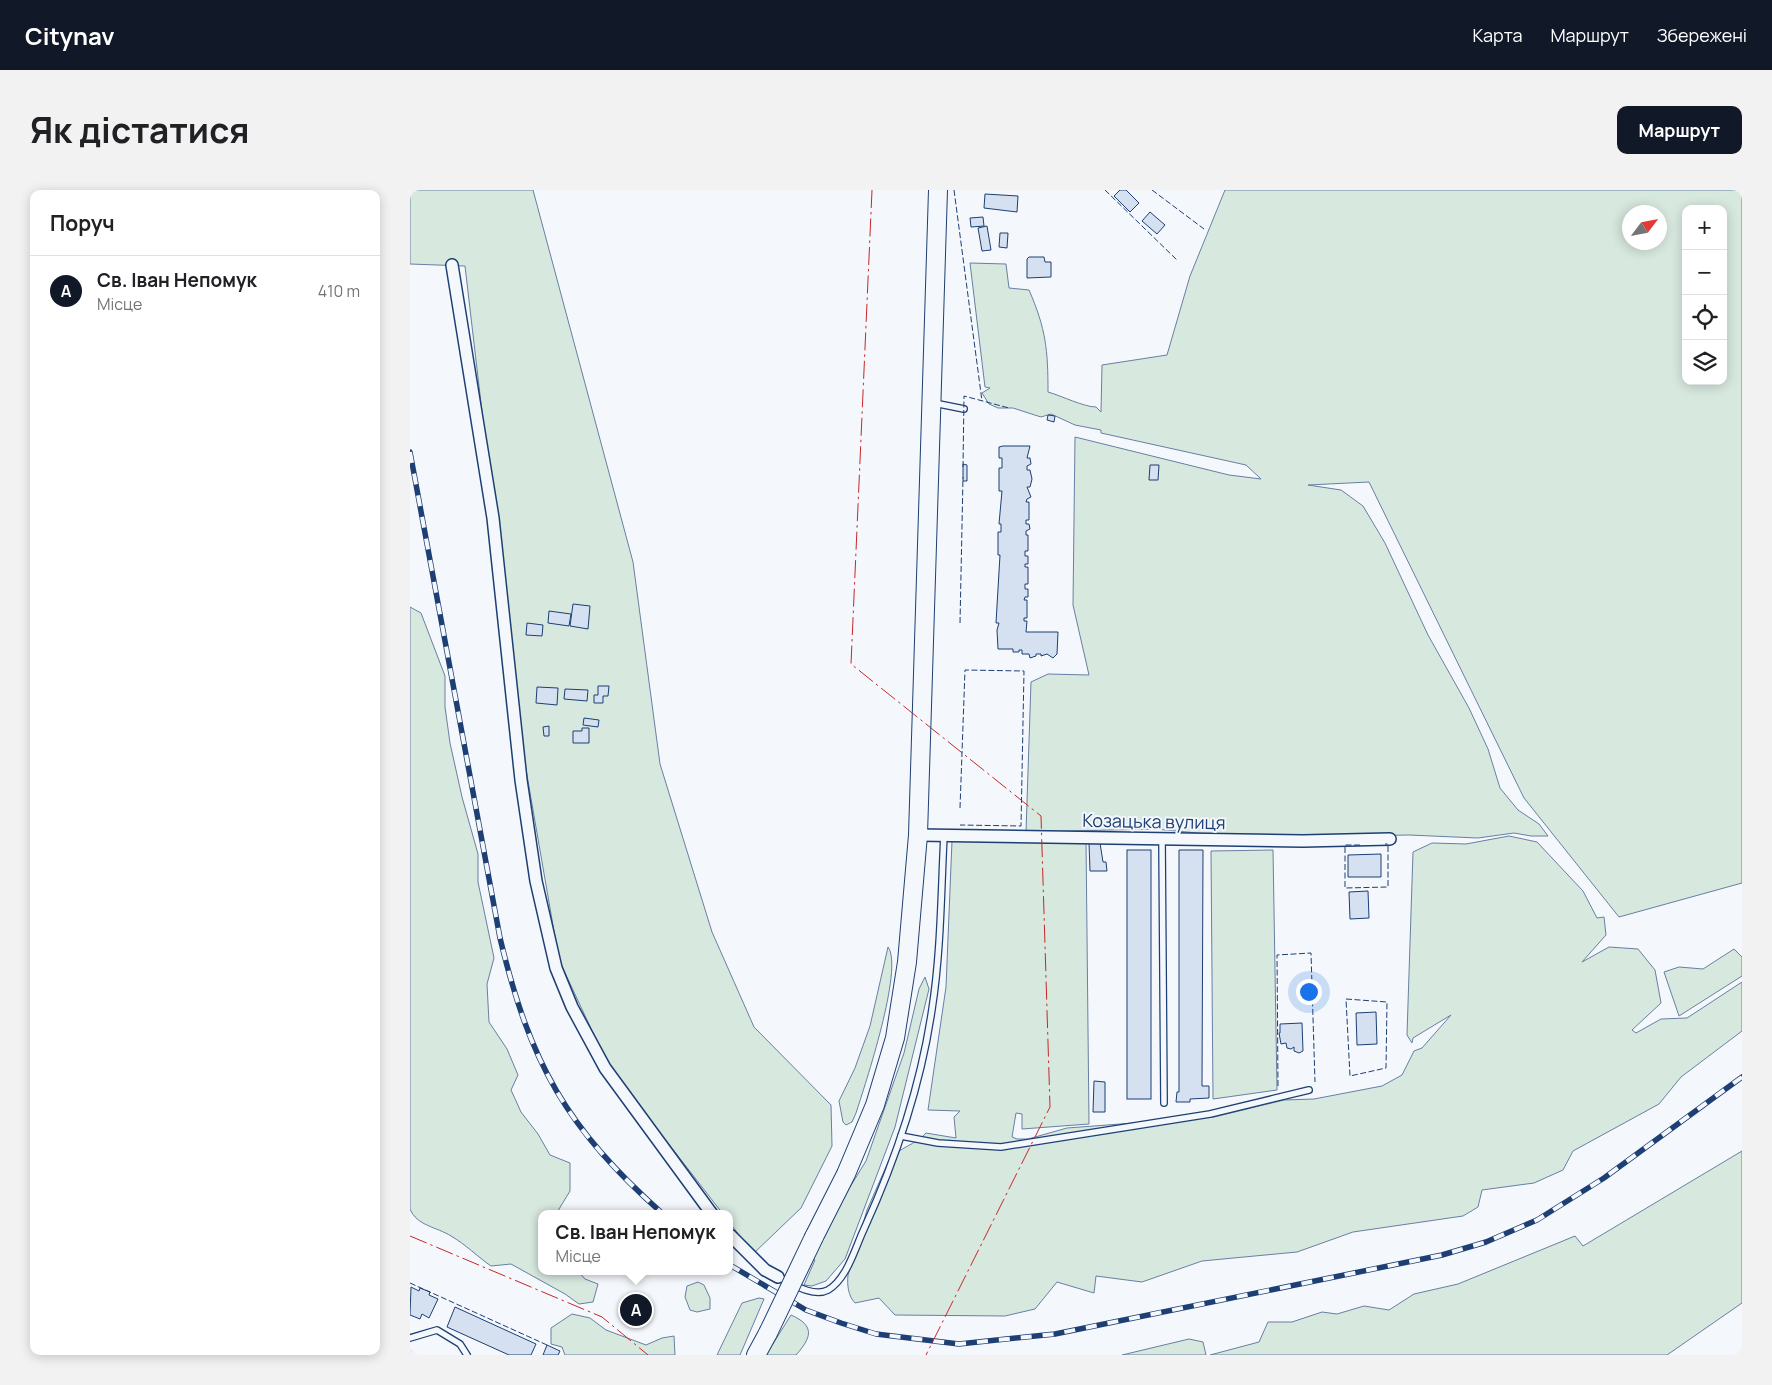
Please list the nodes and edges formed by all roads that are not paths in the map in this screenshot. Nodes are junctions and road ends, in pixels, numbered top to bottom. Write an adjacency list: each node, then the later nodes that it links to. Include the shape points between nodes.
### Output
1 (938, 190): 3 (main road)
2 (452, 265): 12 (street, via 493,518 521,780 536,881 556,968 572,1007 605,1068)
3 (932, 402): 4 (lane); 5 (main road)
4 (964, 409)
5 (918, 835): 6 (street, Козацька вулиця); 17 (main road, bridge, via 907,962 895,1038 875,1105 846,1174)
6 (944, 835): 7 (street, Козацька вулиця); 11 (lane, via 932,1008 916,1089)
7 (1162, 838): 8 (street, Козацька вулиця); 10 (lane)
8 (1390, 839)
9 (1308, 1090): 11 (lane, via 1210,1114 1001,1147 938,1143)
10 (1164, 1104)
11 (901, 1136): 14 (lane, via 842,1276 827,1290 816,1292)
12 (709, 1210)
13 (733, 1238): 14 (street, via 765,1270)
14 (778, 1277)
15 (410, 1338): 16 (lane, via 437,1330 460,1344)
16 (467, 1355)
17 (756, 1355)

